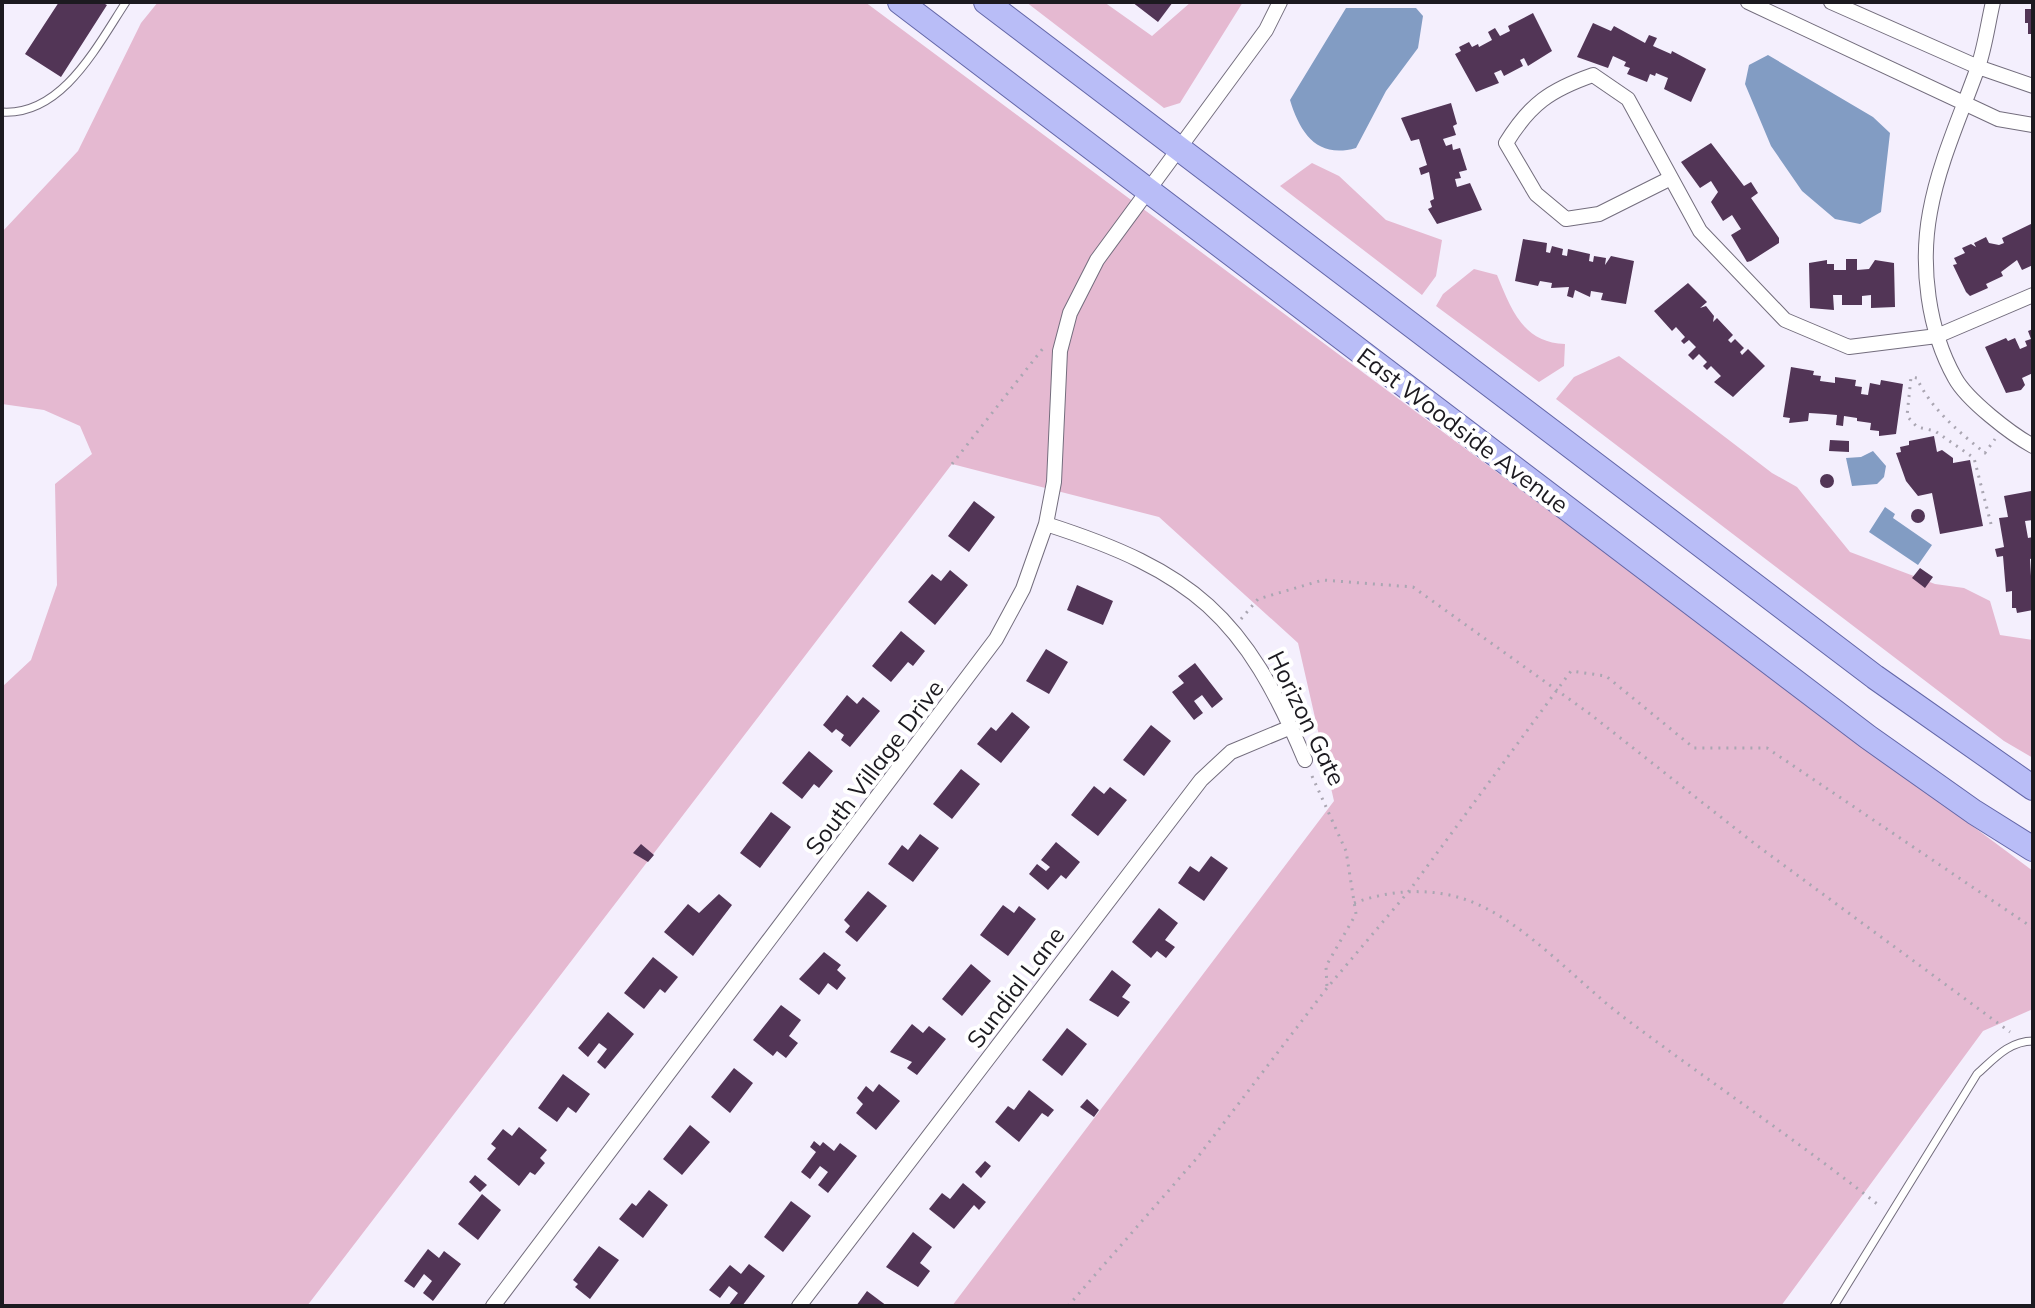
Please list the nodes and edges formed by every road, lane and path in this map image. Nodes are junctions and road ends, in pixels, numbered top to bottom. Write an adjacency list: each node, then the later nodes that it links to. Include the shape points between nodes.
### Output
1 (126, 2): 11 (lane, via 79,75 24,113)
2 (900, 2): 15 (main road, East Woodside Avenue)
3 (986, 2): 13 (main road, East Woodside Avenue)
4 (1280, 2): 13 (street, South Village Drive, via 1266,30)
5 (1748, 2): 10 (street)
6 (1831, 2): 8 (street)
7 (1993, 2): 8 (street)
8 (1978, 67): 9 (street); 10 (street)
9 (2033, 86)
10 (1963, 101): 12 (street, via 1998,119); 18 (street, via 1930,213 1925,278)
11 (2, 112)
12 (2033, 125)
13 (1179, 149): 15 (street, South Village Drive); 28 (main road, East Woodside Avenue, via 1907,701)
14 (1671, 178): 14 (street, via 1599,214 1566,219 1536,194 1506,143 1525,112 1561,86 1593,75 1628,99); 18 (street, via 1700,231 1785,320 1849,347)
15 (1147, 191): 17 (street, South Village Drive, via 1097,260); 29 (main road, East Woodside Avenue, via 1868,737)
16 (2033, 295): 18 (street)
17 (1070, 313): 21 (path); 22 (street, South Village Drive, via 1060,351 1054,482)
18 (1937, 336): 19 (street, via 1956,380)
19 (2004, 426): 20 (street); 23 (path, via 1985,453 1911,377 1907,416 1917,427 1935,431 1974,458)
20 (2033, 446)
21 (952, 464)
22 (1046, 524): 24 (street, Horizon Gate, via 1155,566 1185,585); 37 (street, South Village Drive, via 1023,589 979,663)
23 (1991, 524)
24 (1232, 629): 25 (path, via 1258,599 1323,580 1413,587); 26 (street, Horizon Gate, via 1272,685)
25 (1556, 689): 30 (path); 32 (path, via 1571,671 1606,676 1694,748 1767,748); 34 (path)
26 (1291, 727): 27 (street, Horizon Gate); 38 (street, Sundial Lane, via 1231,752 1201,780)
27 (1305, 760): 31 (path, Horizon Gate, via 1346,851)
28 (2033, 788)
29 (2033, 849)
30 (1409, 891): 31 (path, via 1380,893); 33 (path); 36 (path, via 1466,900 1509,922 1623,1016 1799,1141)
31 (1354, 903): 33 (path, Horizon Gate, via 1356,914 1326,966)
32 (2033, 928)
33 (1327, 988): 39 (path, via 1197,1158)
34 (2022, 1041): 35 (lane); 36 (lane, via 1977,1074)
35 (2033, 1041)
36 (1891, 1215): 40 (lane)
37 (493, 1306)
38 (799, 1306)
39 (1068, 1306)
40 (1834, 1306)

